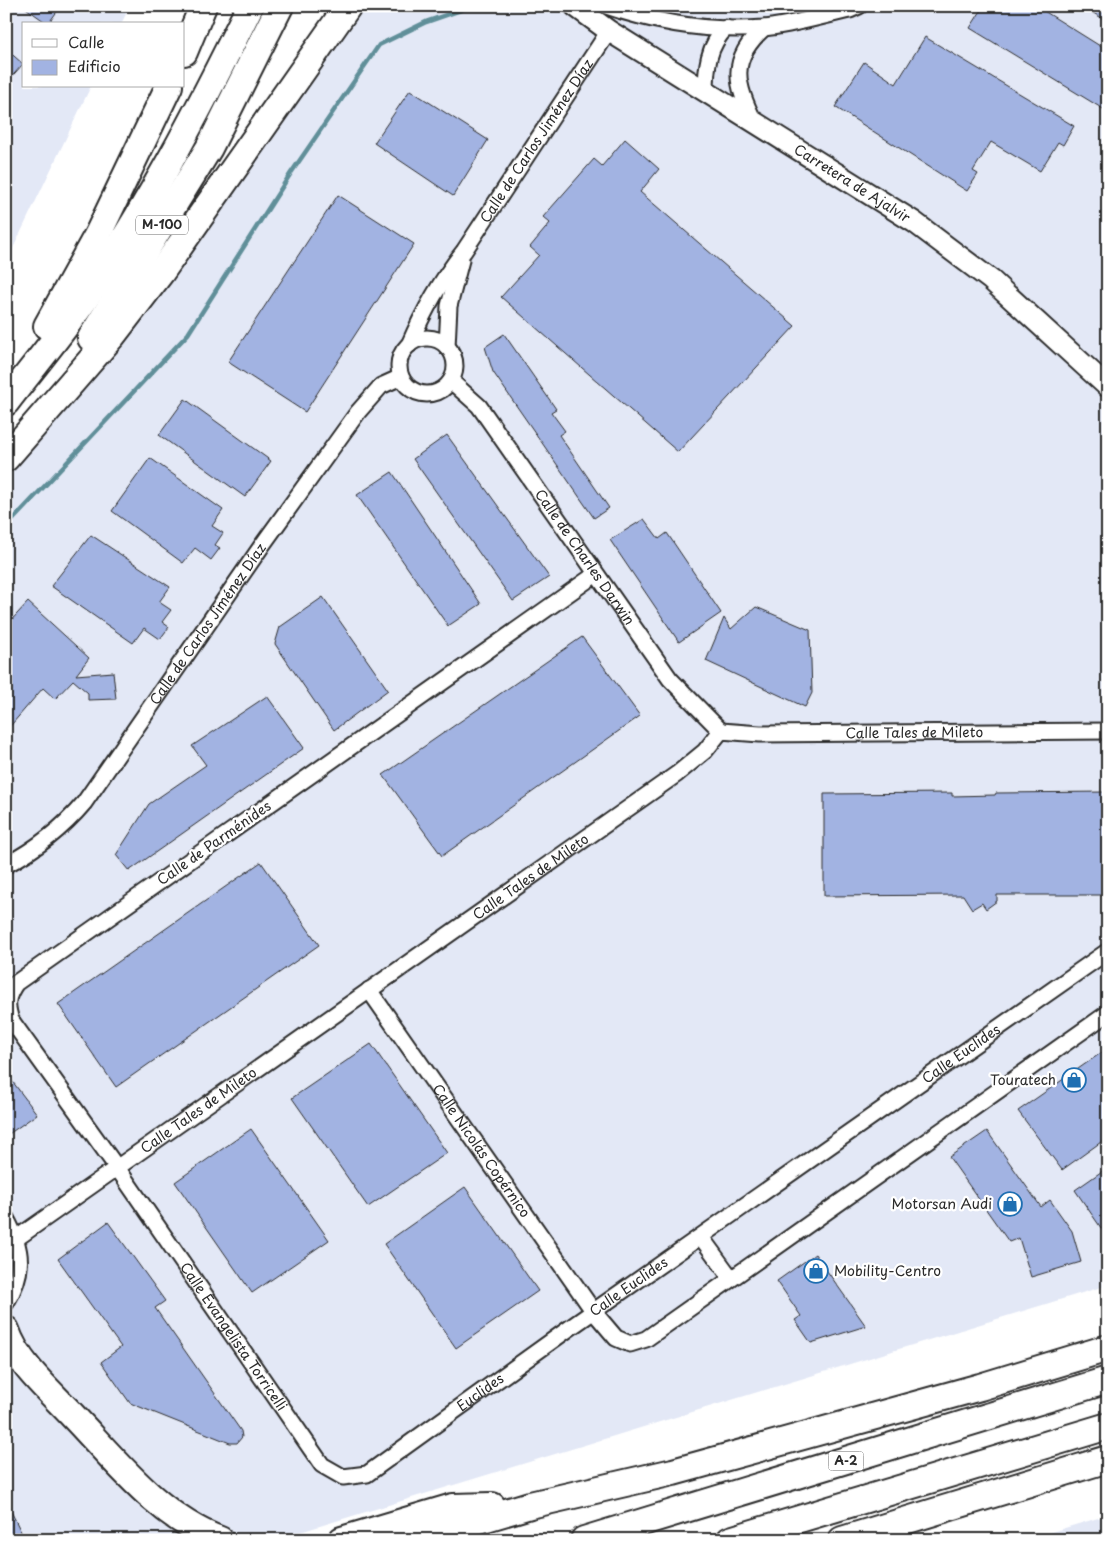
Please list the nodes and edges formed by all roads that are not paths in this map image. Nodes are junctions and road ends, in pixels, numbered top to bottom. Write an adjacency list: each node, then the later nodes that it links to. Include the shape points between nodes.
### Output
1 (203, 6): 11 (highway)
2 (250, 6): 24 (highway, M-100, via 183,137 119,246 78,309)
3 (280, 6): 25 (highway, M-100, via 209,148 99,326)
4 (348, 6): 25 (highway, via 162,271 112,336)
5 (575, 6): 10 (street, Carretera de Ajalvir)
6 (606, 6): 8 (street, via 684,26)
7 (859, 6): 9 (street)
8 (726, 28): 9 (street); 14 (street, via 717,36 710,50)
9 (764, 28): 13 (street, via 743,52 739,64)
10 (609, 31): 14 (street, Carretera de Ajalvir); 17 (street, Calle de Carlos Jiménez Díaz)
11 (185, 50)
12 (168, 88): 23 (highway, via 98,234)
13 (740, 90): 15 (street, via 733,99); 16 (street)
14 (706, 93): 15 (street, Carretera de Ajalvir)
15 (723, 103): 16 (street, Carretera de Ajalvir)
16 (755, 123): 22 (street, Carretera de Ajalvir, via 914,222 991,280)
17 (464, 251): 18 (street, Calle de Carlos Jiménez Díaz, via 429,300); 19 (street, Calle de Carlos Jiménez Díaz, via 450,306)
18 (409, 345): 19 (street, via 421,339 435,340); 20 (street, via 400,360)
19 (447, 347): 21 (street, via 454,357)
20 (401, 378): 21 (street, via 419,393 431,394 443,390); 30 (street, Calle de Carlos Jiménez Díaz, via 381,386 358,412 84,804 32,851)
21 (451, 381): 27 (street, Calle de Charles Darwin, via 479,406)
22 (1108, 387)
23 (6, 397)
24 (6, 402)
25 (26, 434): 26 (highway, M-100)
26 (6, 458)
27 (596, 574): 28 (street, Calle de Charles Darwin, via 670,679); 34 (street, Calle de Parménides, via 16,983 8,994 6,1006 11,1020)
28 (721, 731): 29 (street, Calle Tales de Mileto, via 760,734); 32 (street, Calle Tales de Mileto, via 705,751 677,774)
29 (1108, 731)
30 (6, 865)
31 (1108, 951): 36 (street, Calle Euclides)
32 (369, 990): 34 (street, Calle Tales de Mileto); 40 (street, Calle Nicolás Copérnico)
33 (1108, 1013): 38 (street, Calle Euclides)
34 (118, 1169): 37 (street, Calle Tales de Mileto); 46 (street, Calle Evangelista Torricelli, via 322,1465 343,1477)
35 (6, 1218): 37 (street)
36 (701, 1237): 38 (street); 40 (street, Calle Euclides)
37 (17, 1238): 39 (street, via 20,1263 16,1288)
38 (731, 1278): 40 (street, Calle Euclides, via 646,1339 630,1344 616,1338)
39 (6, 1303)
40 (594, 1312): 46 (street, Euclides)
41 (6, 1330): 48 (highway, via 23,1363 135,1481 179,1517)
42 (1108, 1348): 47 (highway, via 673,1472)
43 (1108, 1380): 51 (highway, A-2)
44 (1108, 1426): 52 (highway)
45 (1108, 1459): 53 (highway)
46 (367, 1474)
47 (530, 1505): 49 (highway, via 453,1508); 50 (highway)
48 (220, 1540)
49 (342, 1540)
50 (412, 1540)
51 (584, 1540)
52 (730, 1540)
53 (842, 1540)

